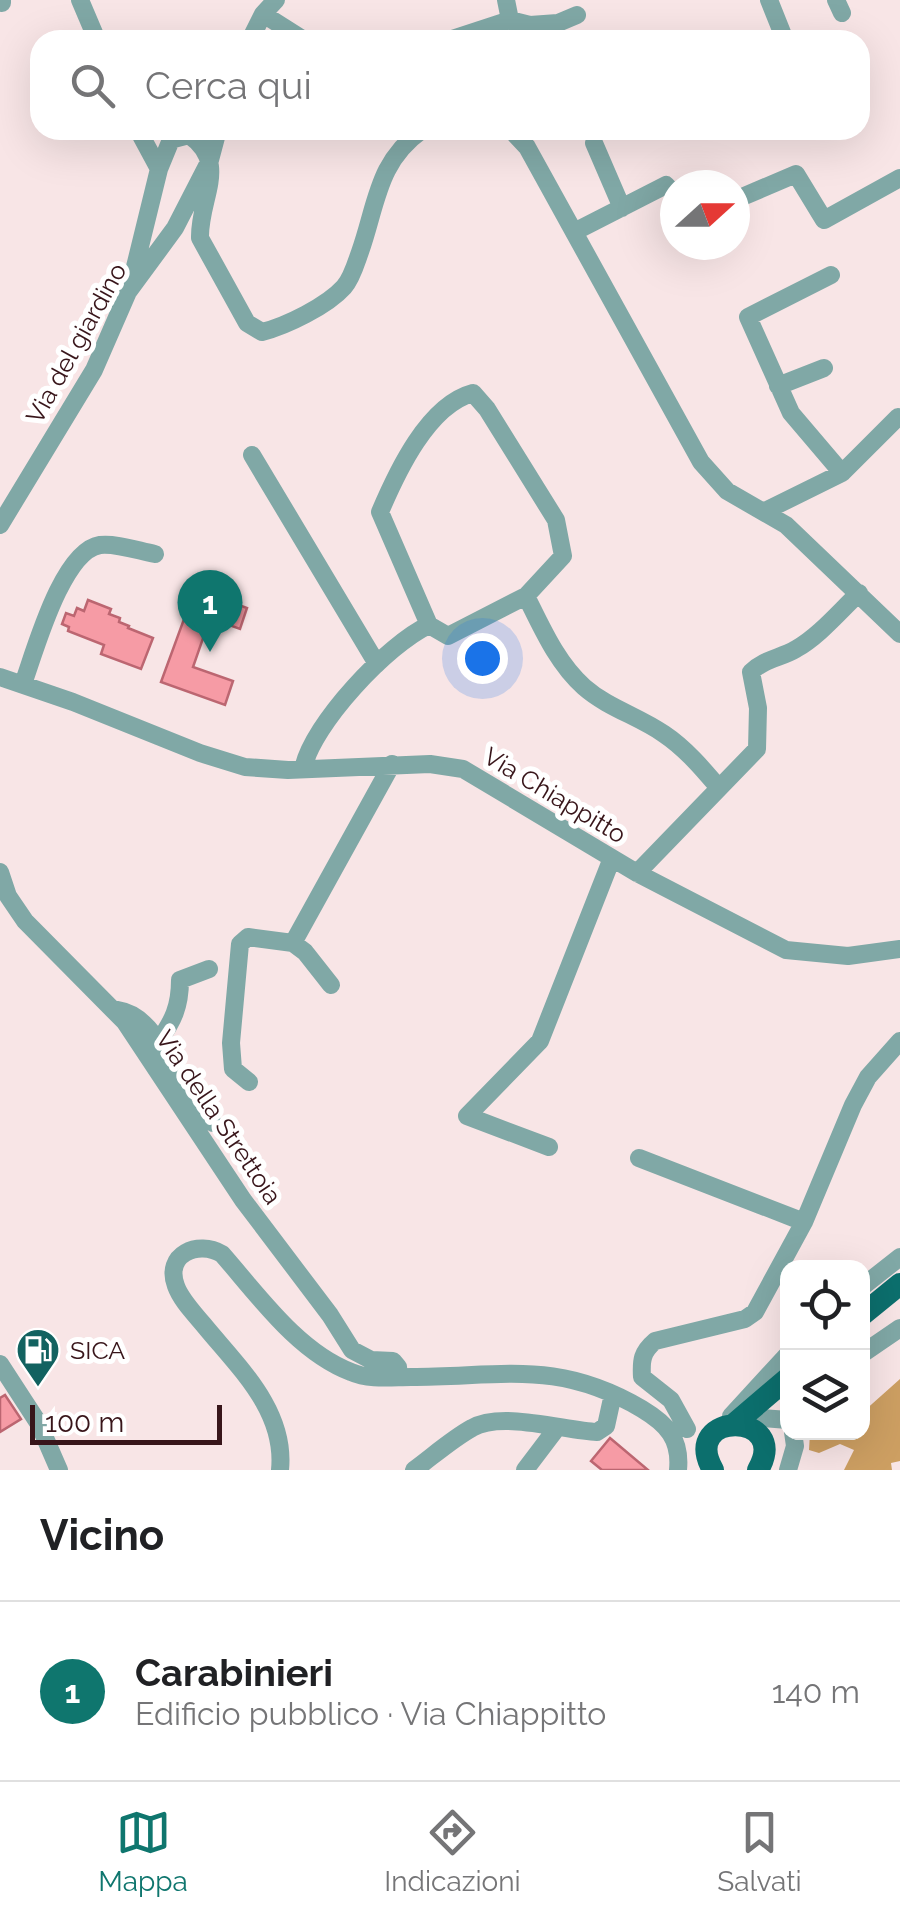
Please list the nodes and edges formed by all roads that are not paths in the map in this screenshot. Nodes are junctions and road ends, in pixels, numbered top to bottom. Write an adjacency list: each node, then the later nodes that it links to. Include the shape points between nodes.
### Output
1 (80, 0): 7 (street)
2 (506, 0): 6 (street)
3 (769, 0): 12 (street)
4 (269, 7): 8 (street); 9 (street); 10 (street)
5 (577, 15): 6 (street, via 558,23)
6 (510, 20): 11 (street)
7 (93, 30)
8 (249, 30)
9 (256, 30)
10 (293, 30)
11 (480, 30)
12 (782, 30)
13 (143, 140): 21 (street)
14 (170, 140): 21 (street)
15 (194, 140): 20 (street)
16 (215, 140): 20 (street, Via del giardino)
17 (408, 140): 29 (street, via 385,168 344,288 278,328 262,332 247,322)
18 (521, 140): 28 (street)
19 (594, 143): 25 (street)
20 (210, 160): 27 (street, Via del giardino); 29 (street)
21 (159, 169): 26 (street)
22 (900, 178): 24 (street, via 824,220 796,174)
23 (660, 188): 25 (street)
24 (750, 194)
25 (622, 208): 28 (street)
26 (148, 213): 27 (street); 31 (street)
27 (175, 228): 29 (street); 31 (street, Via del giardino)
28 (574, 232): 37 (street, via 701,462 726,491)
29 (200, 238)
30 (831, 275): 33 (street, via 748,317)
31 (128, 292): 38 (street, Via del giardino, via 94,370)
32 (824, 368): 33 (street)
33 (778, 386): 36 (street)
34 (898, 417): 36 (street)
35 (252, 455): 44 (street)
36 (842, 473): 37 (street)
37 (765, 511): 40 (street)
38 (0, 525)
39 (154, 554): 46 (street, via 100,545 76,558)
40 (859, 594): 43 (street); 49 (street, via 794,651 752,672 757,749)
41 (526, 596): 42 (street, via 448,636); 42 (street, via 564,556 556,520 472,393 455,398 434,420 397,472 380,512); 49 (street, via 555,653 583,686 664,734)
42 (429, 625): 44 (street)
43 (900, 634)
44 (377, 664): 48 (street, via 326,723)
45 (0, 677): 46 (street, Via Chiappitto)
46 (23, 684): 48 (street, Via Chiappitto, via 200,754 245,767)
47 (392, 764): 48 (street, Via Chiappitto); 50 (street, Via Chiappitto, via 463,769); 53 (street)
48 (303, 769)
49 (720, 788): 52 (street)
50 (612, 858): 52 (street, Via Chiappitto); 63 (street, via 540,1041 467,1116)
51 (0, 872): 57 (street, Via della Strettoia, via 25,921)
52 (637, 874): 54 (street, Via Chiappitto, via 786,950 848,956)
53 (293, 943): 56 (street); 60 (street, via 248,937 240,944 231,1043 233,1068)
54 (900, 949)
55 (209, 969): 59 (street, via 180,980 180,1004)
56 (332, 986)
57 (114, 1010): 59 (street, via 135,1016); 61 (street, Via della Strettoia)
58 (900, 1041): 65 (street, via 853,1105)
59 (158, 1042): 61 (street)
60 (250, 1082)
61 (185, 1109): 62 (street); 74 (street, Via della Strettoia, via 352,1350 392,1361)
62 (213, 1123)
63 (549, 1147)
64 (639, 1158): 65 (street)
65 (804, 1222): 81 (street, via 755,1312 655,1341 645,1350 642,1377 671,1400)
66 (900, 1257): 67 (street)
67 (870, 1281)
68 (900, 1284): 69 (main road)
69 (870, 1308)
70 (900, 1328): 71 (street)
71 (868, 1350)
72 (780, 1363): 79 (street)
73 (0, 1364): 86 (street)
74 (399, 1376): 77 (street, via 545,1373); 87 (street, via 340,1368 291,1329 222,1254 210,1247 186,1251 177,1260 175,1284 261,1395 277,1428)
75 (780, 1385): 79 (main road)
76 (780, 1388): 82 (main road)
77 (613, 1394): 80 (street, via 606,1426 597,1432); 81 (street)
78 (780, 1422): 82 (street)
79 (724, 1427): 81 (street); 82 (main road); 84 (main road)
80 (556, 1428): 85 (street, via 516,1422 474,1426); 88 (street)
81 (674, 1428): 84 (street); 89 (street)
82 (761, 1428): 91 (main road)
83 (794, 1440): 92 (street)
84 (709, 1458): 90 (main road)
85 (424, 1467)
86 (59, 1470)
87 (280, 1470)
88 (526, 1470)
89 (678, 1470)
90 (689, 1470)
91 (758, 1470)
92 (788, 1470)

